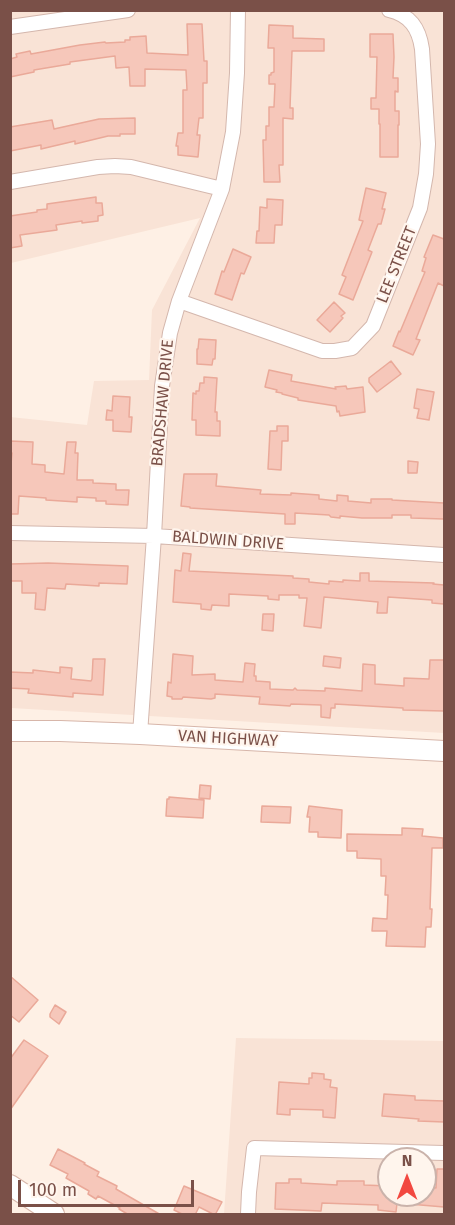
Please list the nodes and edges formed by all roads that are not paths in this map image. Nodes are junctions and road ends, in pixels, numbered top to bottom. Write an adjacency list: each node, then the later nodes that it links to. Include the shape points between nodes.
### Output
1 (128, 10): 4 (street)
2 (238, 10): 6 (street, BRADSHAW DRIVE, via 233,132)
3 (389, 10): 7 (street, LEE STREET, via 404,16 420,36 428,144 420,208 373,326 352,348 322,351)
4 (10, 27)
5 (10, 182): 6 (street, via 115,166)
6 (222, 189): 7 (street, BRADSHAW DRIVE)
7 (179, 301): 9 (street, BRADSHAW DRIVE, via 162,386)
8 (10, 533): 9 (street, BALDWIN DRIVE)
9 (154, 536): 10 (street, BALDWIN DRIVE); 12 (street, BRADSHAW DRIVE)
10 (444, 555)
11 (10, 731): 12 (main road, VAN HIGHWAY)
12 (140, 734): 13 (main road, VAN HIGHWAY)
13 (444, 751)
14 (444, 1153): 17 (street, via 254,1148)
15 (10, 1185): 16 (main road)
16 (54, 1215)
17 (248, 1215)

